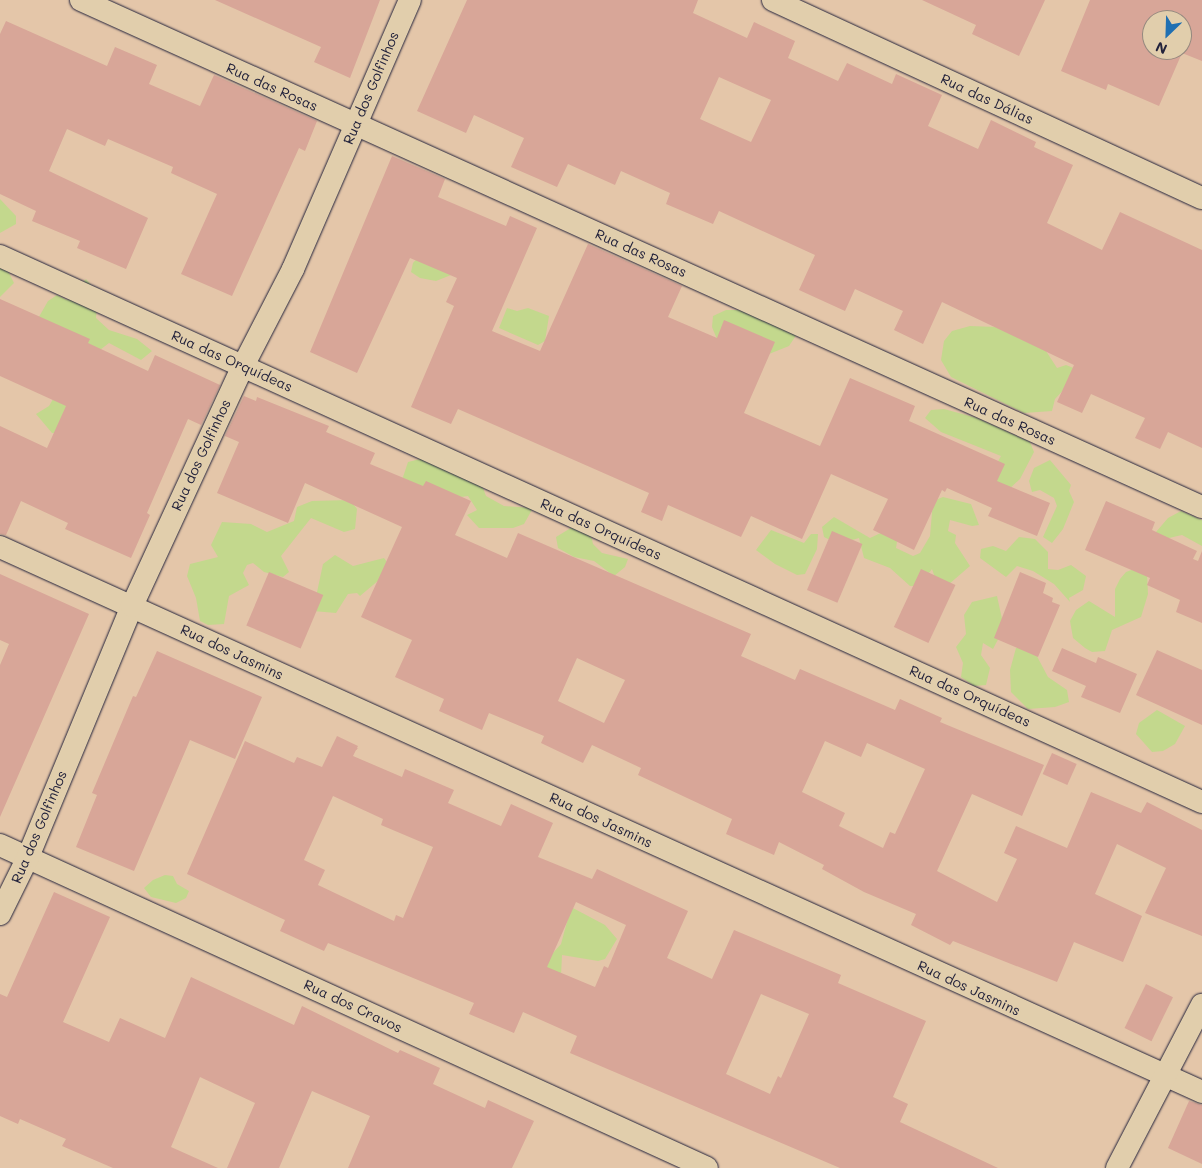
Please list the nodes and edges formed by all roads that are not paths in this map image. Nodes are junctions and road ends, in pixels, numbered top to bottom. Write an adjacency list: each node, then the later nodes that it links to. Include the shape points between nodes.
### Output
1 (81, 0): 4 (street, Rua das Rosas)
2 (410, 0): 4 (street, Rua dos Golfinhos)
3 (772, 0): 5 (street, Rua das Dálias)
4 (356, 124): 7 (street, Rua dos Golfinhos, via 293,269); 8 (street, Rua das Rosas)
5 (1202, 198)
6 (0, 256): 7 (street, Rua das Orquídeas)
7 (242, 366): 10 (street, Rua dos Golfinhos); 11 (street, Rua das Orquídeas)
8 (1202, 507)
9 (0, 547): 10 (street, Rua dos Jasmins)
10 (132, 606): 13 (street, Rua dos Golfinhos); 16 (street, Rua dos Jasmins)
11 (1202, 802)
12 (0, 845): 13 (street, Rua dos Cravos)
13 (28, 857): 14 (street, Rua dos Golfinhos); 18 (street, Rua dos Cravos)
14 (0, 914)
15 (1202, 1005): 16 (street)
16 (1165, 1077): 17 (street, Rua dos Jasmins); 19 (street)
17 (1202, 1092)
18 (707, 1168)
19 (1116, 1168)

